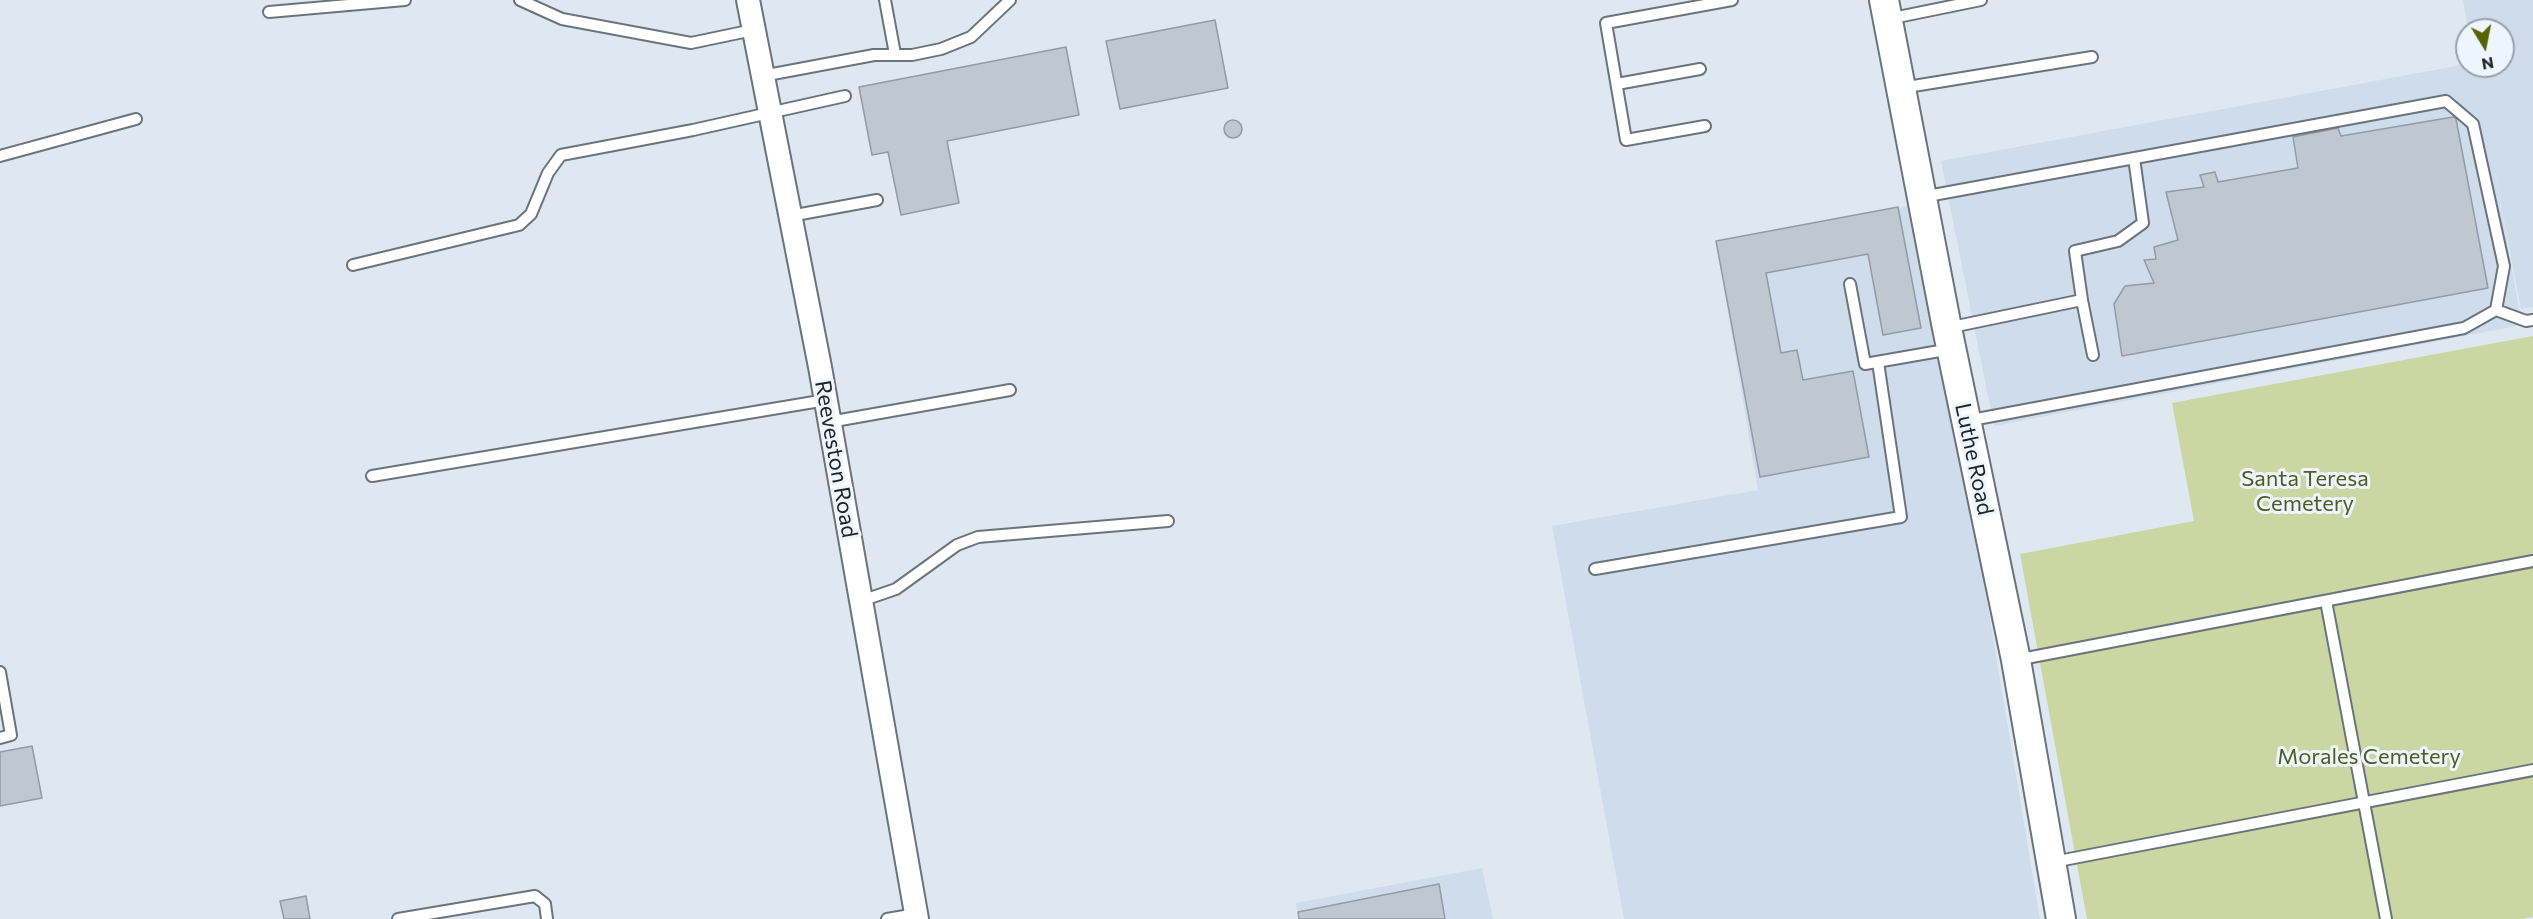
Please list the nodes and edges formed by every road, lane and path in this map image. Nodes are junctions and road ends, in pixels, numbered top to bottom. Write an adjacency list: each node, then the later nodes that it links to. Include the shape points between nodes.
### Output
1 (405, 0): 9 (lane)
2 (520, 0): 10 (lane, via 562,19 691,43)
3 (748, 0): 10 (street, Reeveston Road)
4 (885, 0): 11 (lane)
5 (1010, 0): 11 (lane, via 970,36 941,49)
6 (1732, 0): 15 (lane, via 1606,23)
7 (1981, 0): 8 (lane)
8 (1886, 10): 16 (street, Luthe Road)
9 (269, 12)
10 (753, 30): 14 (street, Reeveston Road)
11 (895, 54): 14 (lane, via 846,59)
12 (2092, 57): 16 (lane)
13 (1700, 69): 15 (lane)
14 (762, 76): 18 (street, Reeveston Road)
15 (1617, 84): 20 (lane, via 1626,140)
16 (1900, 88): 23 (street, Luthe Road)
17 (845, 96): 18 (lane)
18 (768, 112): 25 (street, Reeveston Road); 26 (lane, via 561,155 548,173 531,214 519,225)
19 (136, 119): 21 (lane)
20 (1705, 126)
21 (0, 156)
22 (2133, 158): 23 (lane); 28 (lane, via 2143,222 2118,241 2075,251); 29 (lane, via 2446,101 2473,124 2504,266)
23 (1922, 197): 31 (street, Luthe Road)
24 (877, 200): 25 (lane)
25 (790, 216): 35 (street, Reeveston Road)
26 (353, 265)
27 (1850, 284): 33 (lane, via 1865,364)
28 (2082, 300): 31 (lane); 32 (lane)
29 (2496, 310): 30 (lane); 36 (lane, via 2464,328)
30 (2533, 320)
31 (1949, 339): 33 (lane); 36 (street, Luthe Road)
32 (2093, 355)
33 (1878, 362): 40 (lane, via 1901,517)
34 (1010, 390): 35 (lane)
35 (828, 411): 37 (lane); 41 (street, Reeveston Road)
36 (1966, 421): 43 (street, Luthe Road)
37 (372, 476)
38 (1168, 521): 41 (lane, via 978,537 957,545 896,589)
39 (2533, 561): 42 (lane)
40 (1595, 570)
41 (861, 601): 49 (street, Reeveston Road)
42 (2326, 601): 43 (lane); 47 (lane)
43 (2016, 660): 48 (street, Luthe Road)
44 (0, 672): 45 (lane, via 11,735)
45 (0, 738)
46 (2533, 770): 47 (lane)
47 (2364, 802): 48 (lane); 54 (lane)
48 (2051, 863): 53 (street, Luthe Road)
49 (917, 916): 52 (lane)
50 (398, 919): 51 (lane, via 535,896 545,904)
51 (547, 919)
52 (887, 919)
53 (2061, 919)
54 (2386, 919)

